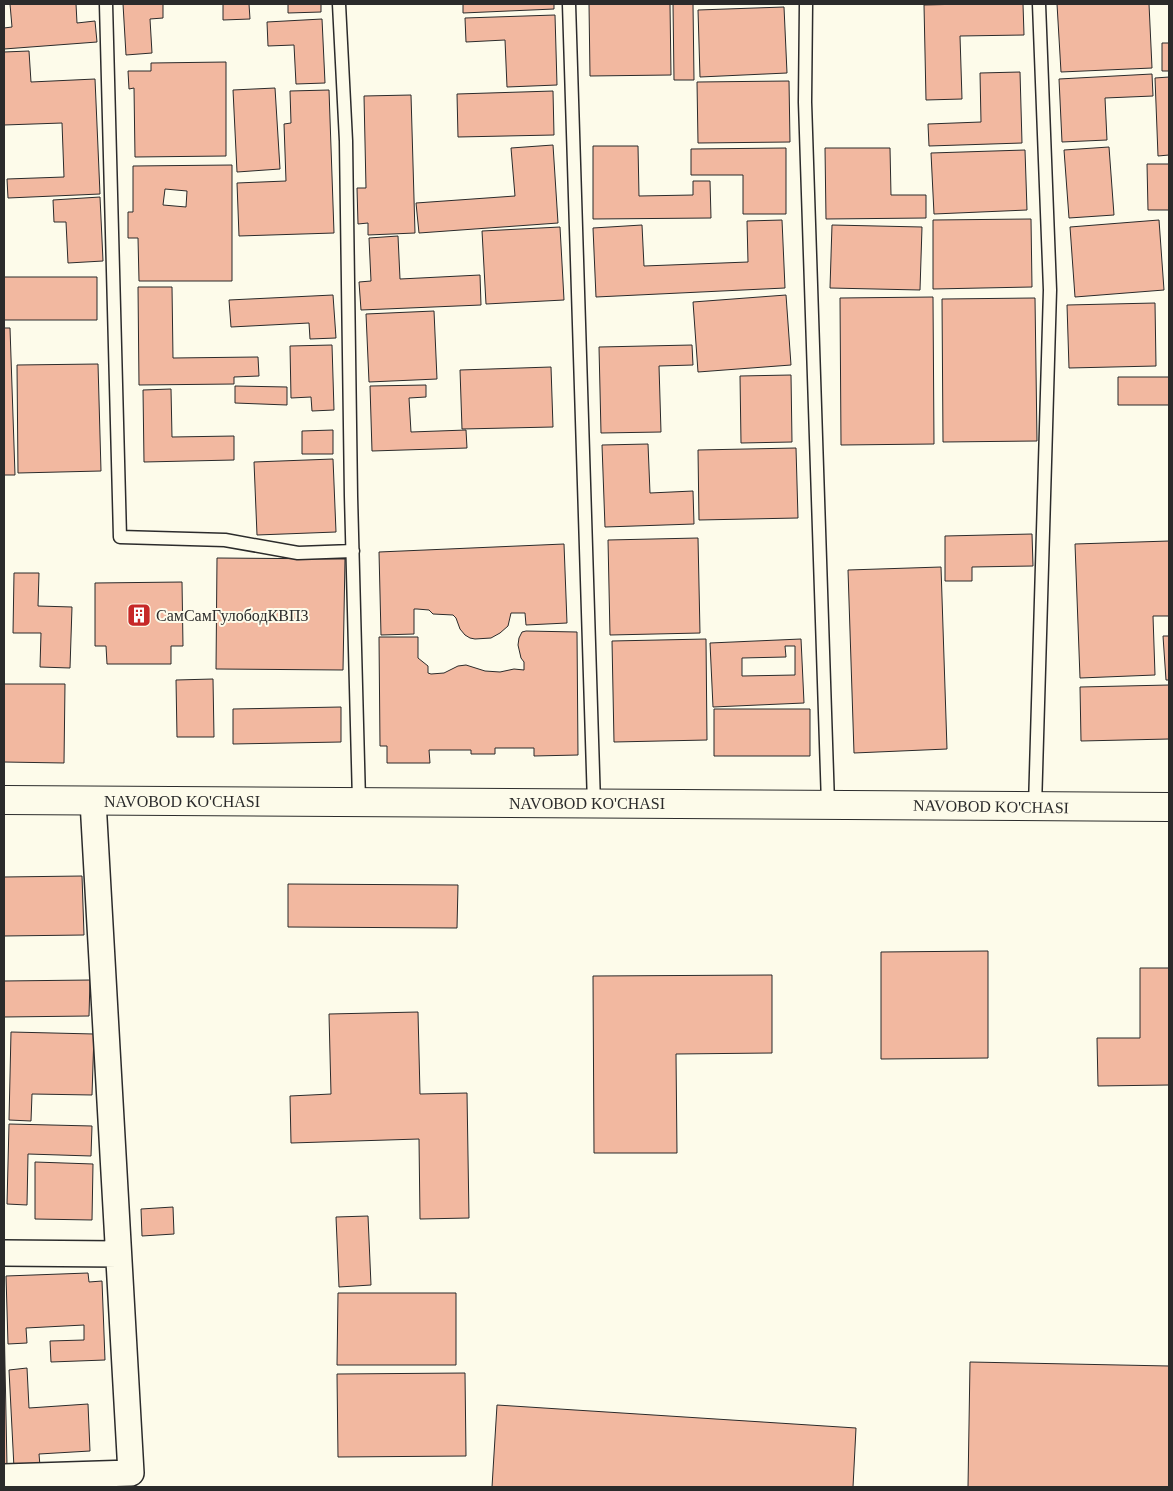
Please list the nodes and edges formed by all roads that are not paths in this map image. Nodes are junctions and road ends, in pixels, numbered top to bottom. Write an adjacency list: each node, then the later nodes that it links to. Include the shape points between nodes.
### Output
1 (106, 4): 6 (lane, via 120,537 225,540 298,553)
2 (339, 4): 6 (lane, via 346,141)
3 (569, 4): 10 (lane)
4 (806, 4): 11 (lane, via 805,102)
5 (1039, 4): 12 (lane, via 1050,290)
6 (353, 551): 9 (lane)
7 (4, 800): 8 (street, NAVOBOD KO'CHASI)
8 (93, 800): 9 (street, NAVOBOD KO'CHASI); 15 (street)
9 (359, 801): 10 (street, NAVOBOD KO'CHASI)
10 (594, 804): 11 (street, NAVOBOD KO'CHASI)
11 (828, 804): 12 (street, NAVOBOD KO'CHASI)
12 (1035, 807): 13 (street, NAVOBOD KO'CHASI)
13 (1169, 807)
14 (4, 1253): 15 (street)
15 (118, 1254): 16 (street, via 131,1473)
16 (4, 1477)

